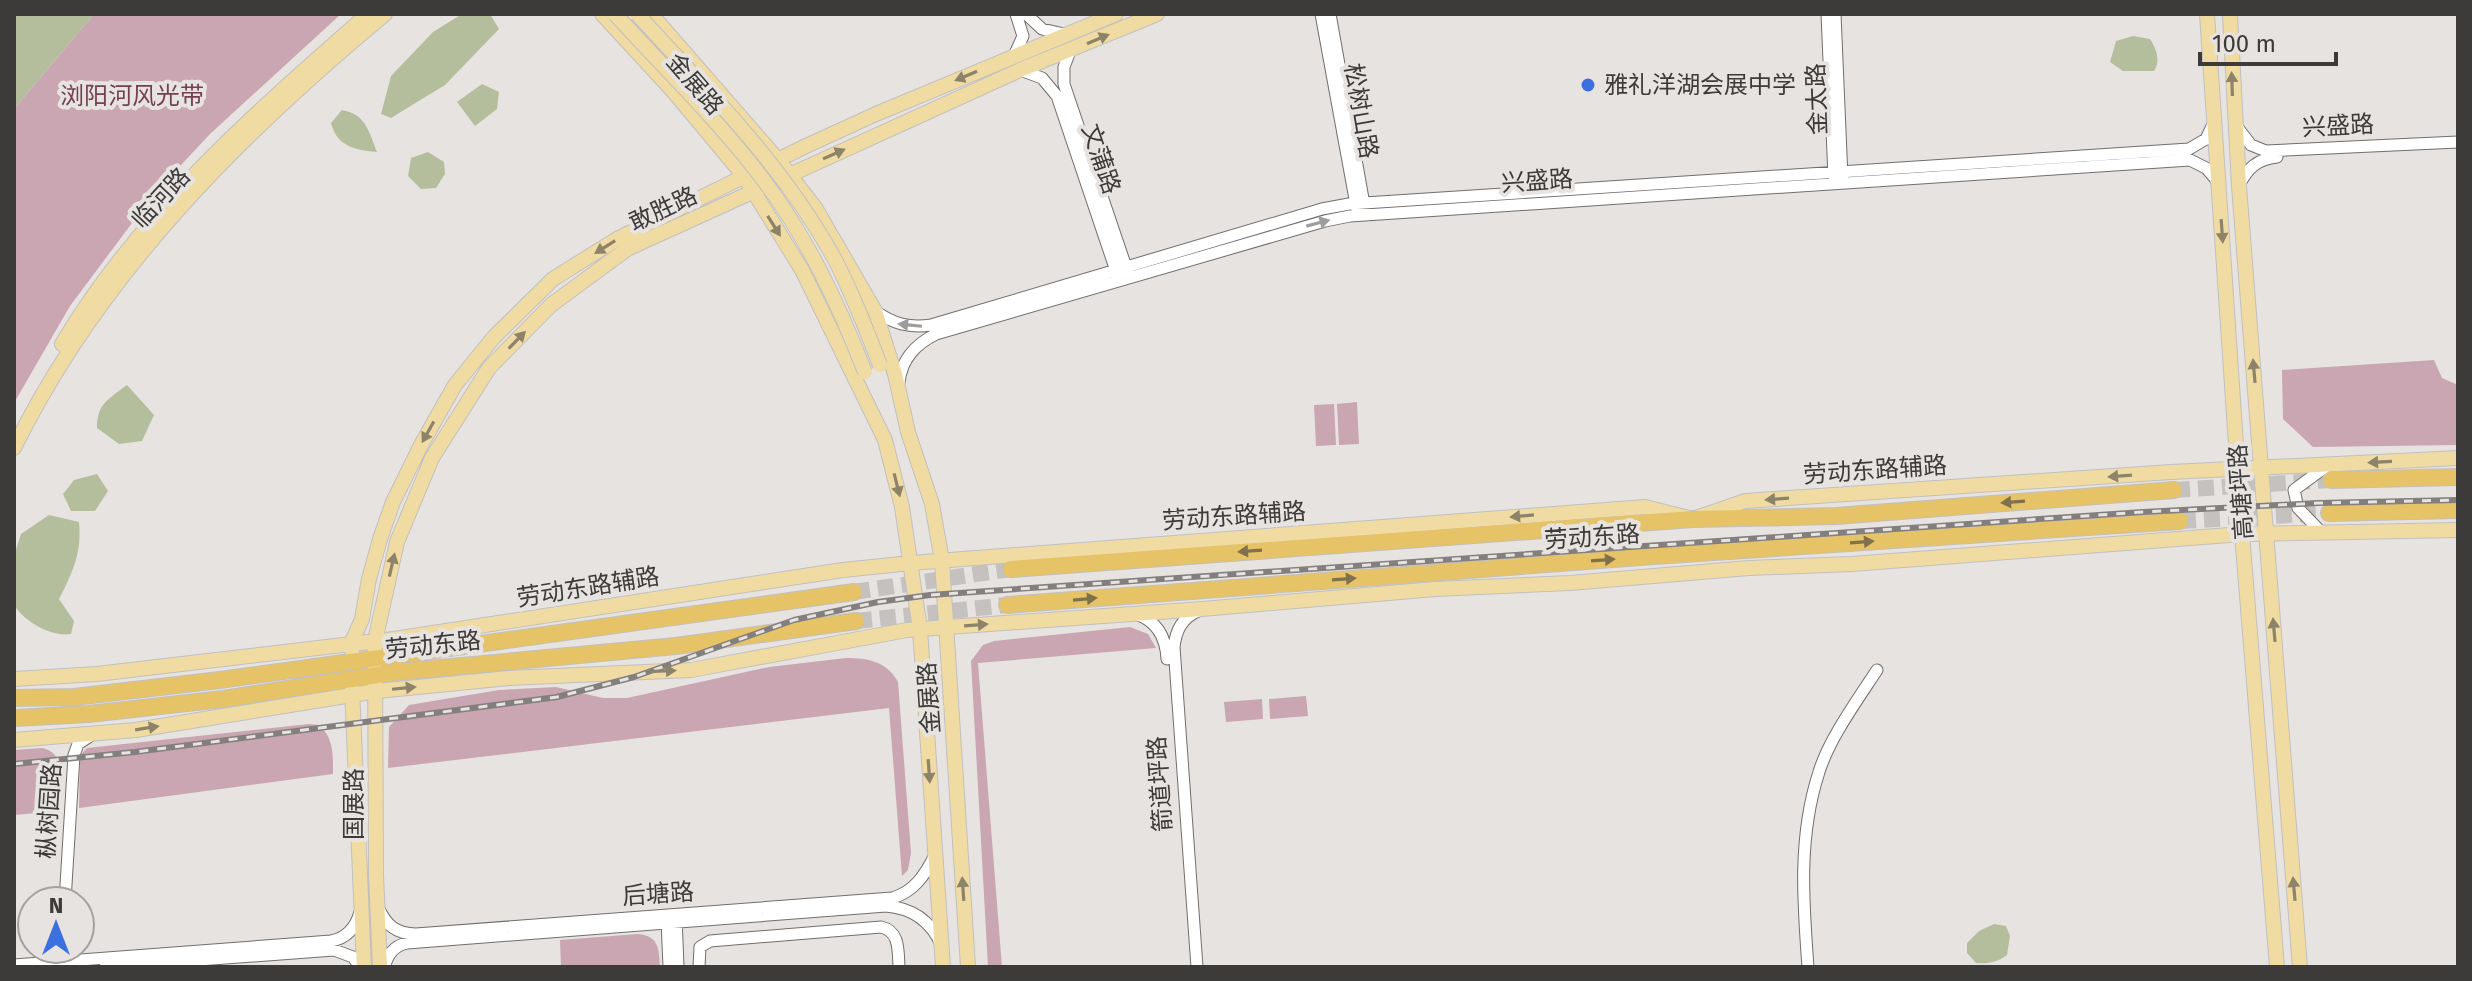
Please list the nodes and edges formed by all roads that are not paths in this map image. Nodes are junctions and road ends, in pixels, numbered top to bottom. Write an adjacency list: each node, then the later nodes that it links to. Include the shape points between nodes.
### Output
1 (368, 14): 35 (main road, 临河路, via 245,124 147,225 69,332)
2 (385, 14): 38 (main road, 临河路, via 298,88 156,233 74,341)
3 (602, 14): 26 (main road, 金展路)
4 (615, 14): 37 (main road, 金展路, bridge, via 770,189 826,280 865,372)
5 (637, 14): 36 (main road, 金展路, bridge, via 724,107 794,195 840,270)
6 (651, 14): 24 (main road, 金展路)
7 (1016, 14): 19 (street, via 1023,36)
8 (1026, 14): 17 (street, via 1042,29)
9 (1116, 14): 17 (main road, 敢胜路)
10 (1157, 14): 18 (main road, 敢胜路, one-way to 10)
11 (1321, 14): 31 (street, 松树山路)
12 (1330, 14): 31 (street, 松树山路)
13 (1827, 14): 27 (street, 金太路)
14 (1835, 14): 27 (street, 金太路)
15 (2207, 14): 21 (main road, 高塘坪路)
16 (2230, 14): 20 (main road, 高塘坪路, one-way to 16)
17 (1065, 34): 19 (main road, 敢胜路)
18 (1070, 51): 19 (main road, 敢胜路); 32 (street, 文蒲路, via 1064,84)
19 (1017, 63): 24 (main road, 敢胜路, one-way to 24, via 876,114); 25 (main road, 敢胜路, one-way to 19); 32 (street, 文蒲路, via 1042,78 1057,96)
20 (2234, 121): 22 (street, 兴盛路, via 2246,140 2266,151); 29 (main road, 高塘坪路)
21 (2214, 122): 27 (street, 兴盛路, via 2206,139 2189,149); 28 (main road, 高塘坪路)
22 (2458, 142)
23 (2458, 148): 29 (street, 兴盛路, via 2266,158 2252,166)
24 (779, 161): 25 (main road, 金展路); 26 (main road, 敢胜路)
25 (789, 174): 30 (main road, 敢胜路); 33 (main road, 金展路, via 816,209)
26 (744, 176): 30 (main road, 金展路); 65 (main road, 敢胜路, one-way to 65, via 617,239 553,279 494,337 455,385 403,481 380,539)
27 (1838, 178): 28 (street, 兴盛路, via 2190,160 2206,168); 31 (street, 兴盛路)
28 (2219, 184): 41 (main road, 高塘坪路, one-way to 41)
29 (2239, 186): 40 (main road, 高塘坪路, one-way to 29)
30 (753, 192): 37 (main road, 金展路, one-way to 37, via 802,270); 66 (main road, 敢胜路, one-way to 30, via 397,542 432,458 489,368 551,305 627,249)
31 (1361, 209): 32 (street, 兴盛路)
32 (1123, 274): 33 (street, 兴盛路, one-way to 33, via 931,325 904,326); 34 (street, 兴盛路, via 936,334 909,354)
33 (875, 311): 34 (main road, 金展路)
34 (898, 390): 36 (main road, 金展路)
35 (14, 428)
36 (908, 432): 54 (main road, 金展路, via 932,504)
37 (885, 440): 55 (main road, 金展路, one-way to 55)
38 (14, 448)
39 (2458, 458): 42 (main road, 劳动东路辅路, one-way to 42)
40 (2262, 468): 41 (main road, 劳动东路辅路); 42 (main road, 劳动东路辅路); 52 (main road, 高塘坪路)
41 (2239, 470): 47 (main road, 劳动东路辅路, one-way to 47, via 1745,501); 51 (main road, 高塘坪路)
42 (2329, 472): 43 (highway); 50 (street, via 2294,490 2298,508)
43 (2458, 477)
44 (2174, 490): 47 (highway, 劳动东路, one-way to 47, via 1836,516)
45 (2458, 510): 46 (highway)
46 (2329, 513)
47 (1693, 519): 54 (main road, 劳动东路辅路, one-way to 54, via 1645,507); 57 (highway, 劳动东路, one-way to 57)
48 (2180, 521): 53 (highway, 劳动东路, one-way to 48)
49 (2458, 530): 50 (main road)
50 (2322, 533): 52 (main road)
51 (2242, 534): 52 (main road); 56 (main road); 95 (main road, 高塘坪路)
52 (2266, 534): 96 (main road, 高塘坪路, one-way to 52)
53 (1654, 556): 56 (main road); 59 (highway, 劳动东路, one-way to 53)
54 (942, 561): 55 (main road, 劳动东路辅路); 63 (main road, 金展路)
55 (911, 563): 64 (main road, 金展路); 66 (main road, 劳动东路辅路, via 843,570)
56 (1749, 568): 60 (main road)
57 (1011, 569)
58 (854, 592): 66 (highway, 劳动东路)
59 (1007, 605)
60 (1202, 609): 61 (main road); 93 (street, 箭道坪路, via 1179,626 1174,647)
61 (1136, 614): 63 (main road, one-way to 61); 92 (street, 箭道坪路, via 1152,622 1166,647)
62 (856, 621): 66 (highway, 劳动东路, via 676,646)
63 (947, 627): 64 (main road); 91 (main road, 金展路, one-way to 63)
64 (920, 629): 66 (main road, one-way to 64, via 509,678 691,670); 75 (main road, 金展路, one-way to 75)
65 (352, 652): 66 (highway, 劳动东路); 68 (main road); 69 (main road, 国展路); 70 (highway, 劳动东路, via 220,680 74,697)
66 (375, 666): 69 (highway, 劳动东路); 78 (main road, 国展路)
67 (1877, 670): 94 (street, via 1819,770 1801,884)
68 (14, 679)
69 (352, 687): 71 (highway, 劳动东路); 72 (main road, one-way to 69); 79 (main road, 国展路)
70 (14, 698)
71 (14, 718)
72 (95, 734): 73 (main road); 76 (street, 枞树园路, via 82,741 74,755)
73 (50, 738): 74 (main road); 77 (street, 枞树园路, via 63,744 69,755)
74 (14, 740)
75 (935, 855): 80 (street, 后塘路, via 917,884 901,896); 81 (main road, 金展路)
76 (64, 885)
77 (64, 885)
78 (377, 905): 80 (street, 后塘路, via 390,927 406,934); 85 (main road, 国展路)
79 (361, 907): 82 (street, via 357,922 339,939); 84 (main road, 国展路)
80 (672, 919): 81 (street, 后塘路, via 895,907 925,921); 85 (street, 后塘路, via 407,943 393,950); 86 (street); 87 (street)
81 (942, 948): 90 (main road, 金展路)
82 (96, 956)
83 (105, 967): 84 (street, via 334,950)
84 (362, 967)
85 (382, 967)
86 (669, 967)
87 (678, 967)
88 (699, 967): 89 (street, via 700,947 710,941 881,927 896,937)
89 (899, 967)
90 (943, 967)
91 (968, 967)
92 (1189, 967)
93 (1197, 967)
94 (1808, 967)
95 (2277, 967)
96 (2300, 967)

